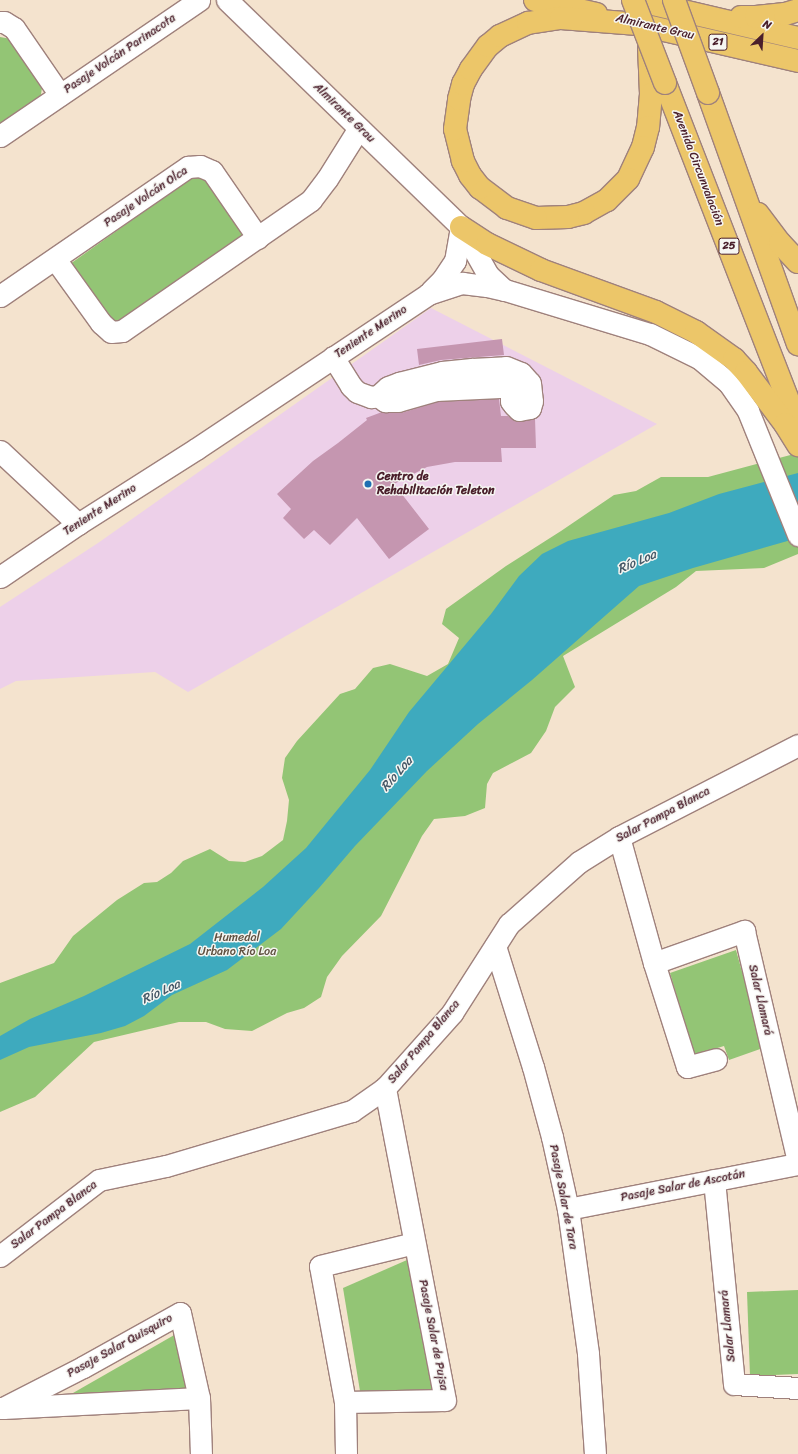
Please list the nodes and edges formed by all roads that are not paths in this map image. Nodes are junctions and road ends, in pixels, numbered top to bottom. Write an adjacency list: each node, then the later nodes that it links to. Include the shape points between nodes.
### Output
1 (199, 0): 13 (street, Pasaje Volcán Parinacota)
2 (227, 0): 14 (street, Almirante Grau)
3 (535, 0): 9 (main road, Almirante Grau)
4 (634, 0): 7 (main road, Almirante Grau / 21); 9 (main road, Avenida Circunvalación / 25, bridge)
5 (676, 3): 16 (main road, bridge)
6 (798, 10): 7 (main road, via 756,17)
7 (706, 15): 10 (main road, Almirante Grau / 21)
8 (0, 22): 13 (street, Pasaje Volcán Parinacota, via 14,28)
9 (643, 32): 11 (main road, Almirante Grau / 21); 12 (main road, Avenida Circunvalación / 25, bridge); 12 (main road, via 561,18 528,23 500,36 471,69 461,91 455,129 462,162 480,188 507,208 536,218 568,217 584,213 602,204 618,190 636,165)
10 (798, 38)
11 (798, 60)
12 (658, 81): 27 (main road, Avenida Circunvalación / 25)
13 (60, 95): 15 (street, Pasaje Volcán Parinacota)
14 (359, 128): 17 (street, Almirante Grau); 18 (street, via 311,200)
15 (0, 136)
16 (742, 189): 20 (main road, via 766,226); 24 (main road)
17 (461, 227): 21 (street, Almirante Grau, via 488,275); 22 (street, via 455,261); 27 (main road, via 487,244 541,270 656,312 696,332 734,359)
18 (258, 238): 19 (street, Pasaje Volcán Olca, via 212,171 200,166 188,168); 19 (street, via 122,331 111,332 101,323)
19 (55, 259): 23 (street, Pasaje Volcán Olca)
20 (798, 262)
21 (505, 290): 22 (street, Teniente Merino, via 462,283); 31 (street, Teniente Merino, via 650,334 699,358 728,382 748,411)
22 (428, 294): 25 (street, Teniente Merino)
23 (0, 296)
24 (798, 344)
25 (333, 358): 26 (street, via 357,392 392,402 436,390 504,380); 30 (street, Teniente Merino)
26 (531, 388)
27 (787, 414): 28 (main road)
28 (798, 445)
29 (0, 451): 30 (street)
30 (78, 524): 32 (street, Teniente Merino)
31 (798, 536)
32 (0, 578)
33 (798, 745): 34 (street, Salar Pampa Blanca)
34 (619, 837): 35 (street, Salar Pampa Blanca, via 579,862 509,924); 36 (street)
35 (495, 946): 38 (street, Salar Pampa Blanca, via 452,1013); 42 (street, Pasaje Salar de Tara, via 533,1067)
36 (654, 963): 37 (street, via 688,1067); 39 (street, Salar Llamará, via 744,931)
37 (716, 1059)
38 (385, 1088): 43 (street, Pasaje Salar de Pujsa); 44 (street, Salar Pampa Blanca, via 352,1111 166,1166 99,1180)
39 (798, 1161)
40 (798, 1164): 41 (street, Pasaje Salar de Ascotán)
41 (714, 1180): 42 (street, Pasaje Salar de Ascotán); 45 (street, Salar Llamará, via 734,1384)
42 (568, 1209): 51 (street, Pasaje Salar de Tara, via 587,1347)
43 (414, 1242): 47 (street, via 320,1266); 47 (street, Pasaje Salar de Pujsa, via 445,1400)
44 (0, 1256)
45 (798, 1388)
46 (200, 1398): 48 (street, Pasaje Salar Quisquiro); 48 (street, Pasaje Salar Quisquiro, via 180,1313); 49 (street, Pasaje Salar Quisquiro)
47 (344, 1402): 50 (street)
48 (2, 1408)
49 (201, 1454)
50 (346, 1454)
51 (595, 1454)

